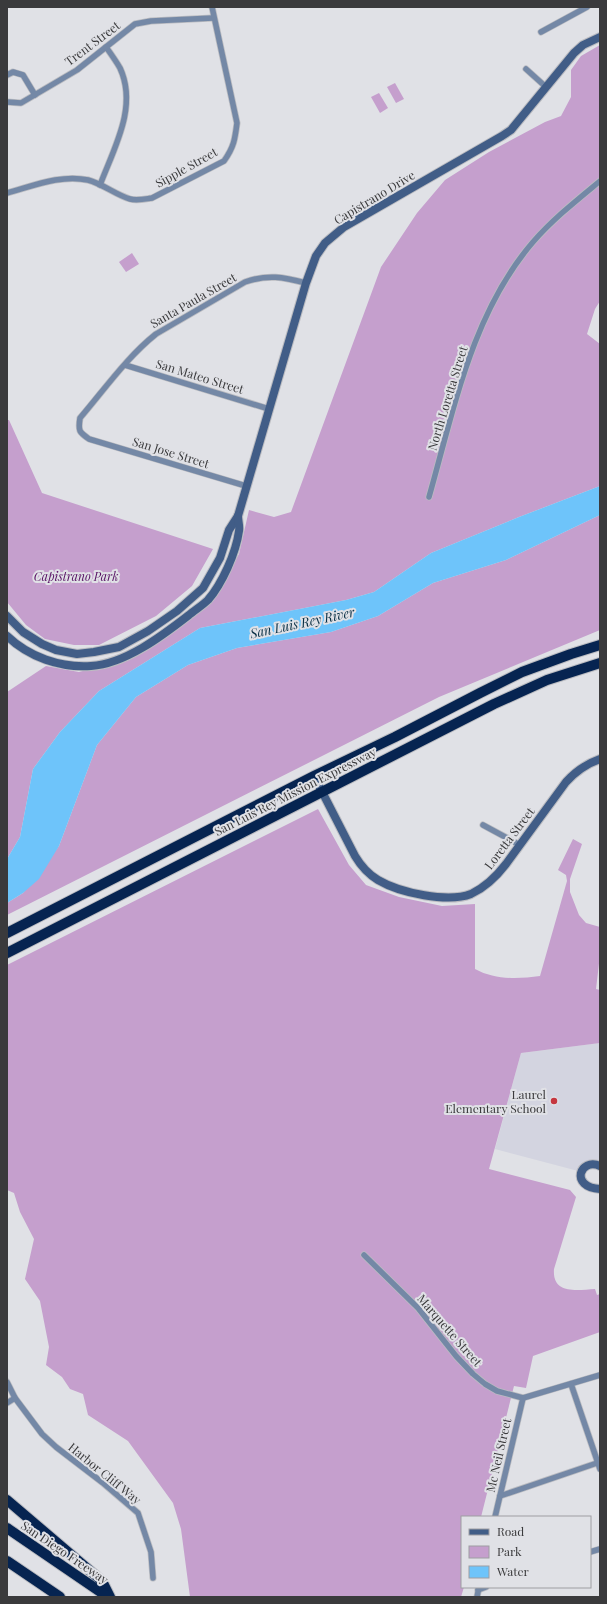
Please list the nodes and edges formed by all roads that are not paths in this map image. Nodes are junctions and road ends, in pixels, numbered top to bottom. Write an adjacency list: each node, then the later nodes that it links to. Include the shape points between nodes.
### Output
1 (212, 7): 3 (street, Sipple Street)
2 (587, 7): 4 (street)
3 (213, 18): 6 (street, Trent Street, via 135,24); 13 (street, Sipple Street, via 237,123 235,142 224,161 152,198 131,199)
4 (541, 32)
5 (600, 37): 9 (street, Capistrano Drive, via 574,53)
6 (106, 47): 10 (street, Trent Street, via 77,70); 13 (street, via 125,82 127,104 126,117)
7 (526, 69): 9 (street)
8 (7, 75): 10 (street, via 13,72 23,75)
9 (546, 87): 15 (street, Capistrano Drive, via 511,130 344,227 325,243 316,256)
10 (35, 95): 11 (street, Trent Street, via 20,103)
11 (7, 102)
12 (600, 180): 20 (street, North Loretta Street, via 556,218 533,243 490,308 465,368)
13 (100, 185): 14 (street, Sipple Street, via 89,180 66,178)
14 (7, 193)
15 (306, 283): 16 (street, Santa Paula Street, via 272,276 245,282 156,334 145,342); 17 (street, Capistrano Drive)
16 (125, 365): 17 (street, San Mateo Street); 18 (street, Santa Paula Street, via 80,418 80,433)
17 (269, 409): 19 (street, Capistrano Drive)
18 (89, 439): 19 (street, San Jose Street)
19 (246, 486): 21 (street, Capistrano Drive)
20 (429, 497)
21 (238, 516): 22 (street, Capistrano Drive, via 229,530 220,558 203,588 177,611 119,647 78,654 56,650 23,632); 23 (street, Capistrano Drive, via 239,531 228,569 208,600 157,638 119,660 91,666 50,662 14,643)
22 (7, 616)
23 (7, 636)
24 (600, 645): 27 (highway, San Luis Rey Mission Expressway, via 522,672)
25 (600, 663): 28 (highway, San Luis Rey Mission Expressway, via 547,680 494,704)
26 (600, 759): 30 (street, Loretta Street, via 587,764 566,782)
27 (314, 776): 28 (street, Loretta Street); 31 (highway, San Luis Rey Mission Expressway)
28 (322, 793): 30 (street, Loretta Street, via 361,866 378,880 403,890 450,898 471,893 488,884); 32 (highway, San Luis Rey Mission Expressway)
29 (483, 825): 30 (street)
30 (520, 845)
31 (7, 934)
32 (7, 953)
33 (600, 1166): 34 (street, via 588,1165 582,1170 581,1175 582,1182 587,1187)
34 (600, 1189)
35 (364, 1255): 40 (street, Marquette Street, via 418,1308 473,1374 497,1391)
36 (600, 1375): 38 (street)
37 (7, 1382): 39 (street, Harbor Cliff Way)
38 (571, 1384): 40 (street); 42 (street)
39 (15, 1398): 41 (street); 49 (street, Harbor Cliff Way, via 42,1434 138,1513 151,1552)
40 (522, 1398): 43 (street, Mc Neil Street)
41 (7, 1403)
42 (599, 1464): 43 (street)
43 (500, 1496): 45 (street, Mc Neil Street)
44 (7, 1500): 52 (highway, via 102,1581)
45 (495, 1516)
46 (7, 1528): 52 (highway, San Diego Freeway)
47 (7, 1561): 51 (highway)
48 (7, 1568): 51 (highway)
49 (153, 1578)
50 (479, 1588): 53 (street)
51 (58, 1597)
52 (109, 1597)
53 (477, 1597)

